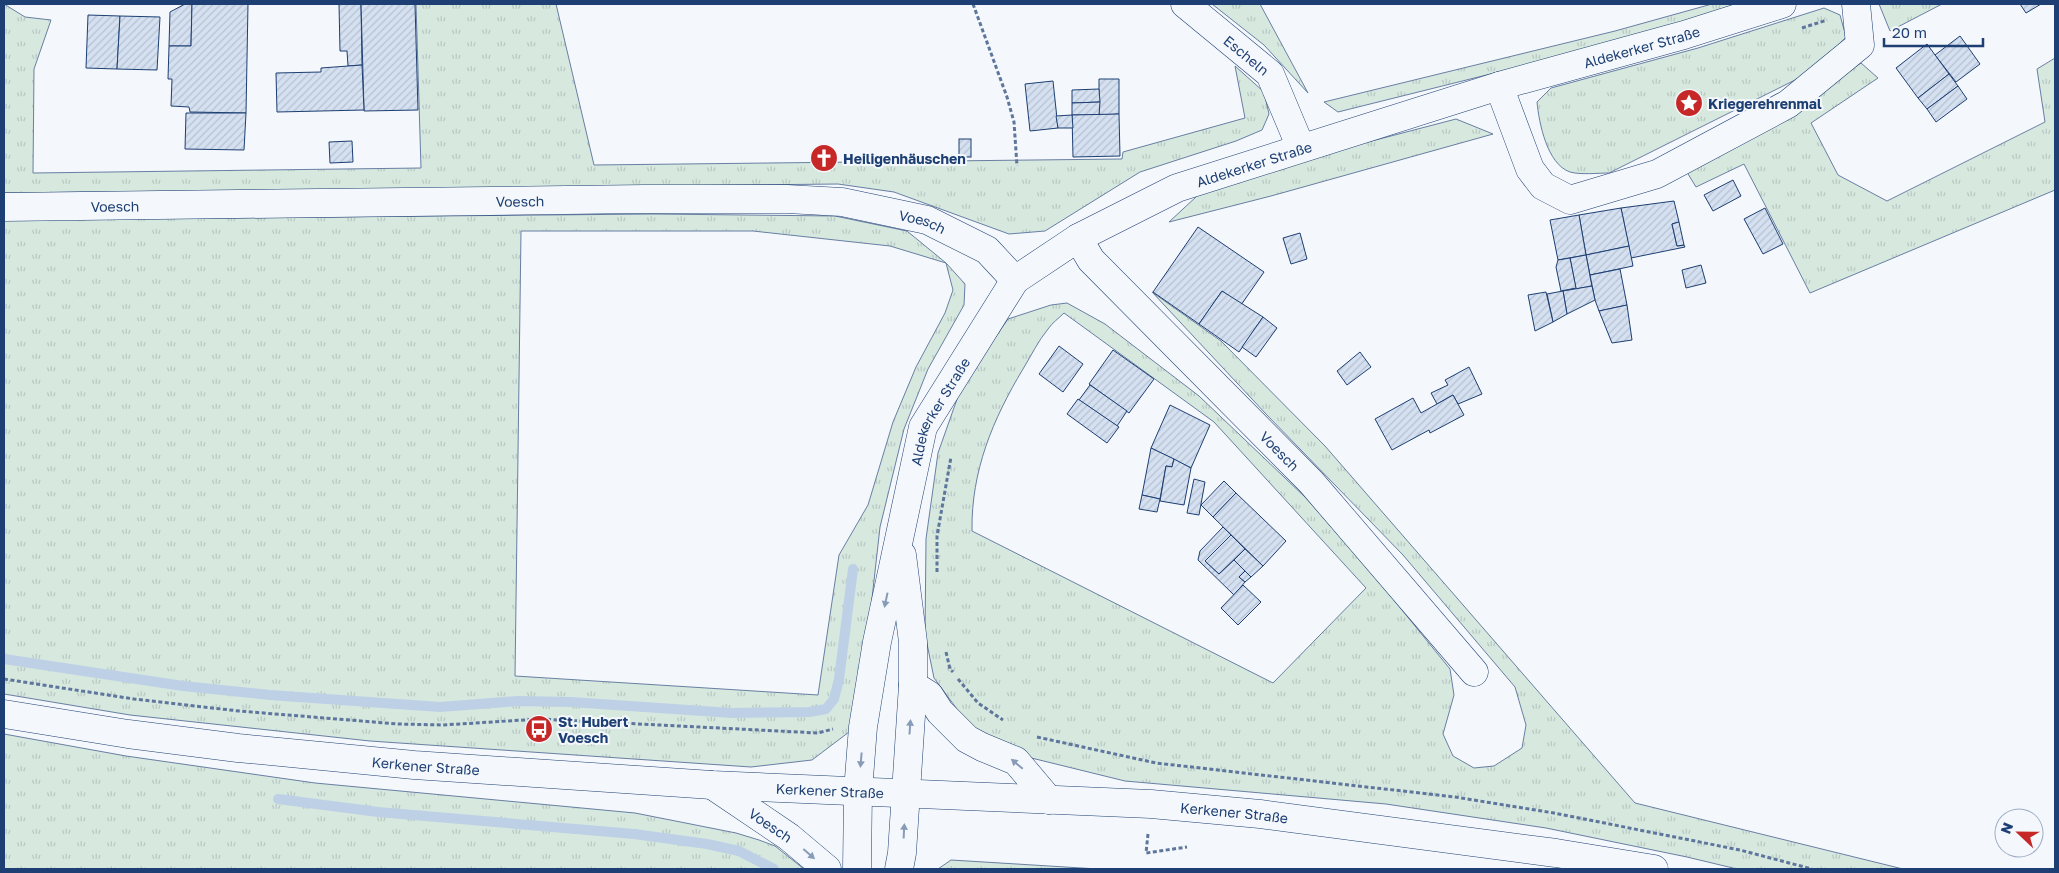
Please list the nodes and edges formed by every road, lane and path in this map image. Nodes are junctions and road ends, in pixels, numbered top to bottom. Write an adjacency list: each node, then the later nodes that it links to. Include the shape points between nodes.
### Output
1 (973, 4): 7 (path, via 1014,122)
2 (1184, 4): 6 (street, Escheln, via 1270,74)
3 (1782, 4): 5 (street, Aldekerker Straße, via 1684,35)
4 (1856, 4): 5 (street, via 1860,45 1788,104 1657,174 1570,200 1543,186 1530,170)
5 (1499, 86): 6 (street, Aldekerker Straße)
6 (1301, 148): 9 (street, Aldekerker Straße, via 1177,188)
7 (1017, 166)
8 (4, 207): 10 (street, Voesch, via 644,199 842,202 926,220 987,250)
9 (1078, 238): 10 (street, Aldekerker Straße); 15 (street, Voesch, via 1091,260 1311,482)
10 (1015, 280): 12 (street, Aldekerker Straße, via 923,428)
11 (951, 455): 13 (path, via 937,536)
12 (899, 535): 17 (street, via 914,642); 25 (street, Aldekerker Straße, one-way to 25, via 863,727)
13 (938, 581)
14 (944, 643): 20 (path, via 950,668 978,703)
15 (1474, 672)
16 (4, 679): 19 (path, via 239,711 398,724 443,725)
17 (913, 685): 26 (street, one-way to 17); 27 (street, one-way to 17, via 1016,761 967,739 940,712 929,695)
18 (4, 714): 24 (street, Kerkener Straße, via 238,748 414,765)
19 (540, 719): 21 (path); 22 (path)
20 (1007, 723)
21 (539, 729)
22 (818, 733)
23 (1031, 735): 32 (path, via 1156,763 1455,797 1554,813 1740,850)
24 (712, 785): 25 (street, Kerkener Straße); 28 (street, Voesch, one-way to 28, via 789,837)
25 (858, 791): 26 (street, Kerkener Straße); 29 (street)
26 (906, 793): 27 (street, Kerkener Straße); 30 (street, one-way to 26)
27 (1050, 800): 31 (street, Kerkener Straße, via 1151,804 1260,814)
28 (826, 869)
29 (857, 869)
30 (899, 869)
31 (1654, 869)
32 (1812, 869)

